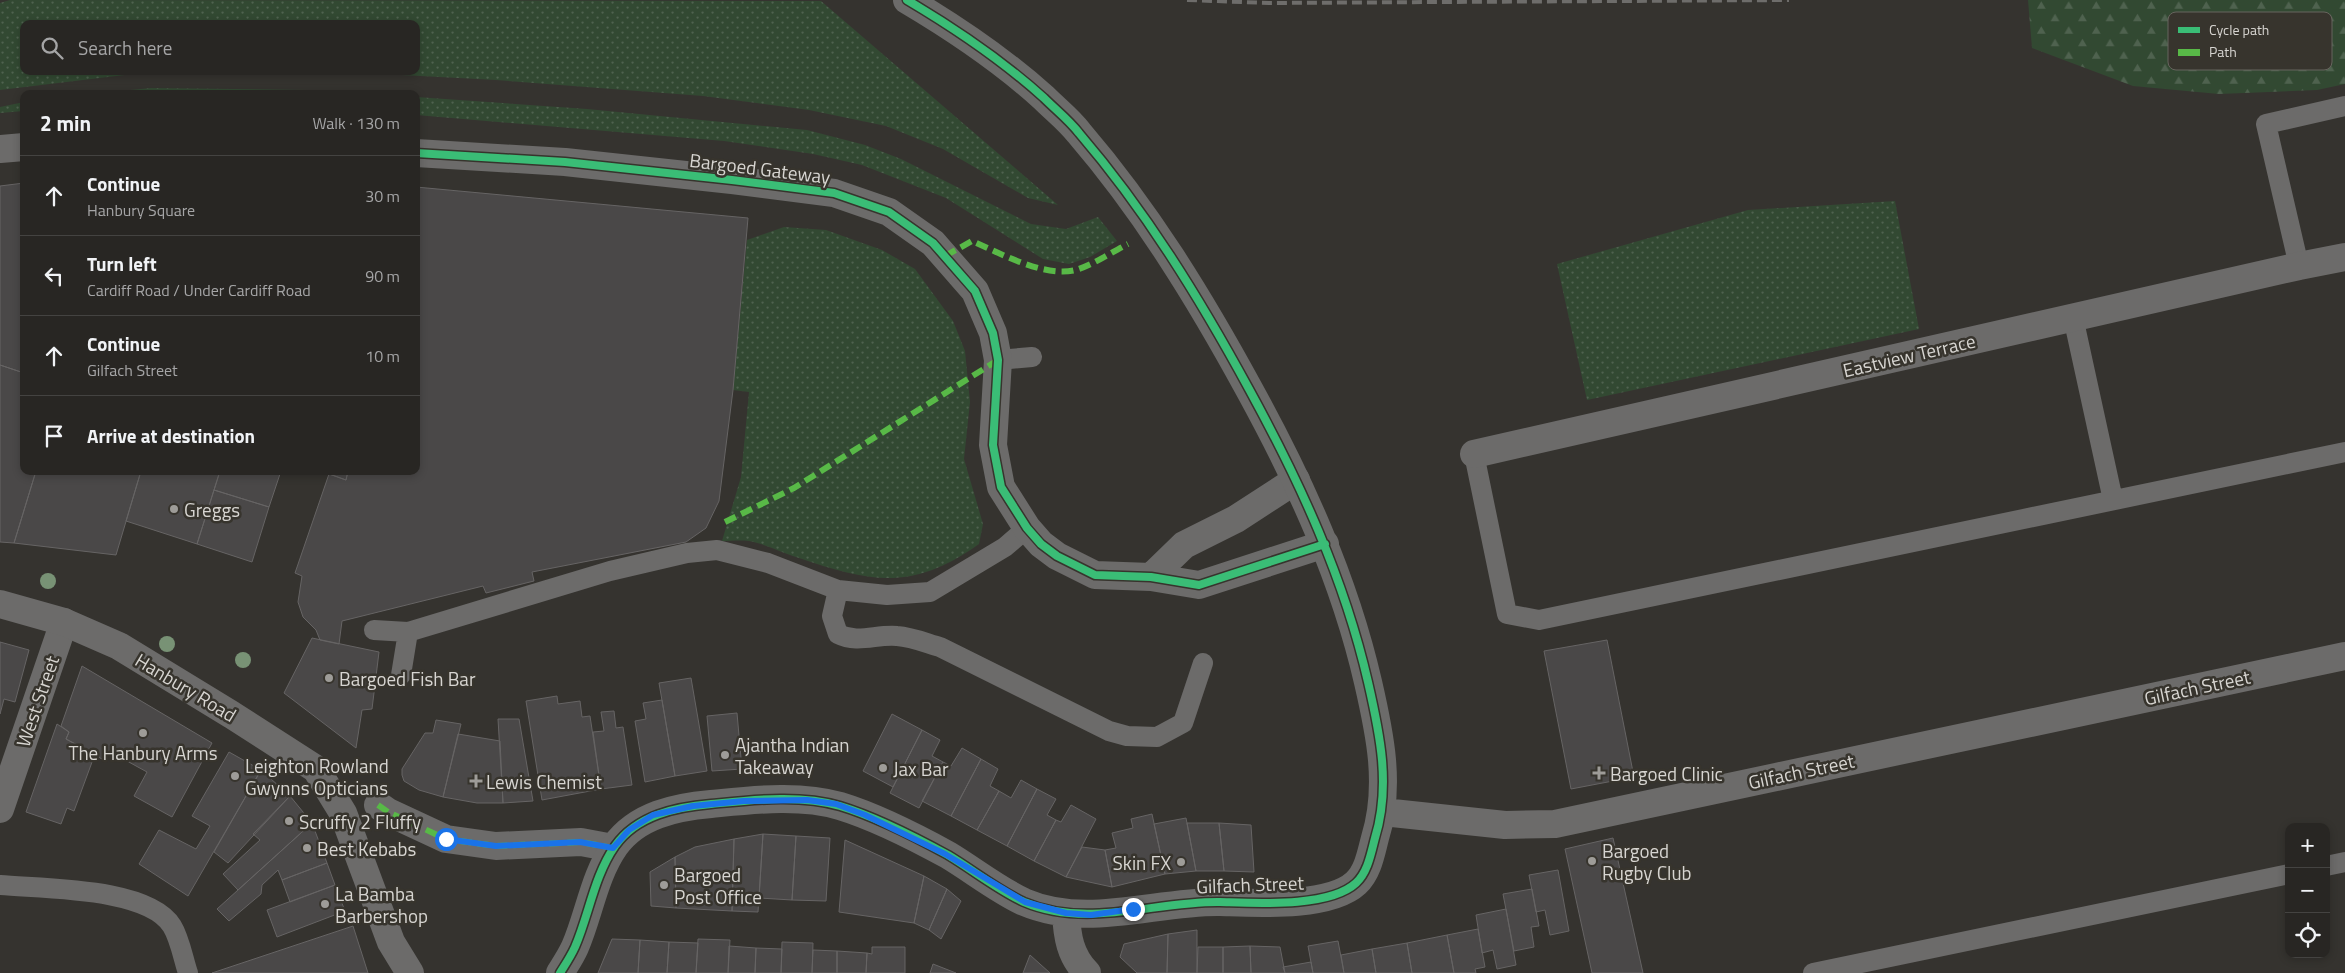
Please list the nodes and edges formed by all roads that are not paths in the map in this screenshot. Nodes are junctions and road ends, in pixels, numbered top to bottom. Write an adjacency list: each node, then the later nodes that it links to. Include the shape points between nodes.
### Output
1 (907, 0): 13 (street, via 956,29 1013,70 1076,129 1140,209 1210,318)
2 (2345, 106): 7 (lane, via 2266,124)
3 (20, 147): 4 (street)
4 (0, 149)
5 (420, 153): 10 (street, Bargoed Gateway, via 565,162 732,180 834,193 889,212 933,243 975,290 993,333)
6 (2345, 257): 7 (street, Eastview Terrace)
7 (2299, 266): 8 (street, Eastview Terrace)
8 (2073, 317): 12 (street, Eastview Terrace); 14 (lane)
9 (1032, 357): 10 (lane)
10 (998, 360): 15 (street, Bargoed Gateway, via 993,445 1001,487)
11 (2345, 452): 14 (lane)
12 (1474, 454): 14 (lane, via 1507,614 1539,620)
13 (1296, 480): 16 (street); 17 (street, via 1236,519 1184,544)
14 (2113, 500)
15 (1027, 528): 17 (street, Bargoed Gateway, via 1057,556 1095,575); 18 (lane, via 1006,548 930,592 887,596)
16 (1325, 544): 17 (street, Bargoed Gateway, via 1199,585); 28 (street, via 1357,635 1382,746)
17 (1151, 577)
18 (838, 590): 22 (lane, via 768,564 717,550 687,553 610,571); 24 (lane, via 832,616 838,634 858,640 895,636 913,638 940,648 1109,731 1126,736 1157,737 1183,723)
19 (0, 604): 20 (street, Hanbury Road)
20 (64, 622): 27 (street, West Street); 36 (street, Hanbury Road, via 119,646 316,769 344,813 391,942)
21 (374, 630): 22 (lane)
22 (408, 632): 25 (lane)
23 (2345, 656): 28 (street, Gilfach Street, via 1555,824 1505,825)
24 (1204, 663)
25 (402, 675)
26 (378, 804): 29 (street, via 388,812 446,839 496,846 580,842)
27 (0, 808)
28 (1383, 812): 34 (street, Gilfach Street, via 1367,866 1356,883 1331,896 1286,903 1196,902 1091,915)
29 (613, 848): 34 (street, Gilfach Street, via 629,830 653,815 702,805 807,800 836,804 945,854 1025,902); 37 (street, Gilfach Street, via 575,947)
30 (2345, 862): 31 (lane)
31 (2330, 865)
32 (2285, 875): 39 (lane)
33 (0, 885): 35 (lane, via 122,896 149,906 171,925)
34 (1066, 913): 38 (street, via 1067,937 1078,963)
35 (188, 973)
36 (410, 973)
37 (560, 973)
38 (1087, 973)
39 (1813, 973)

